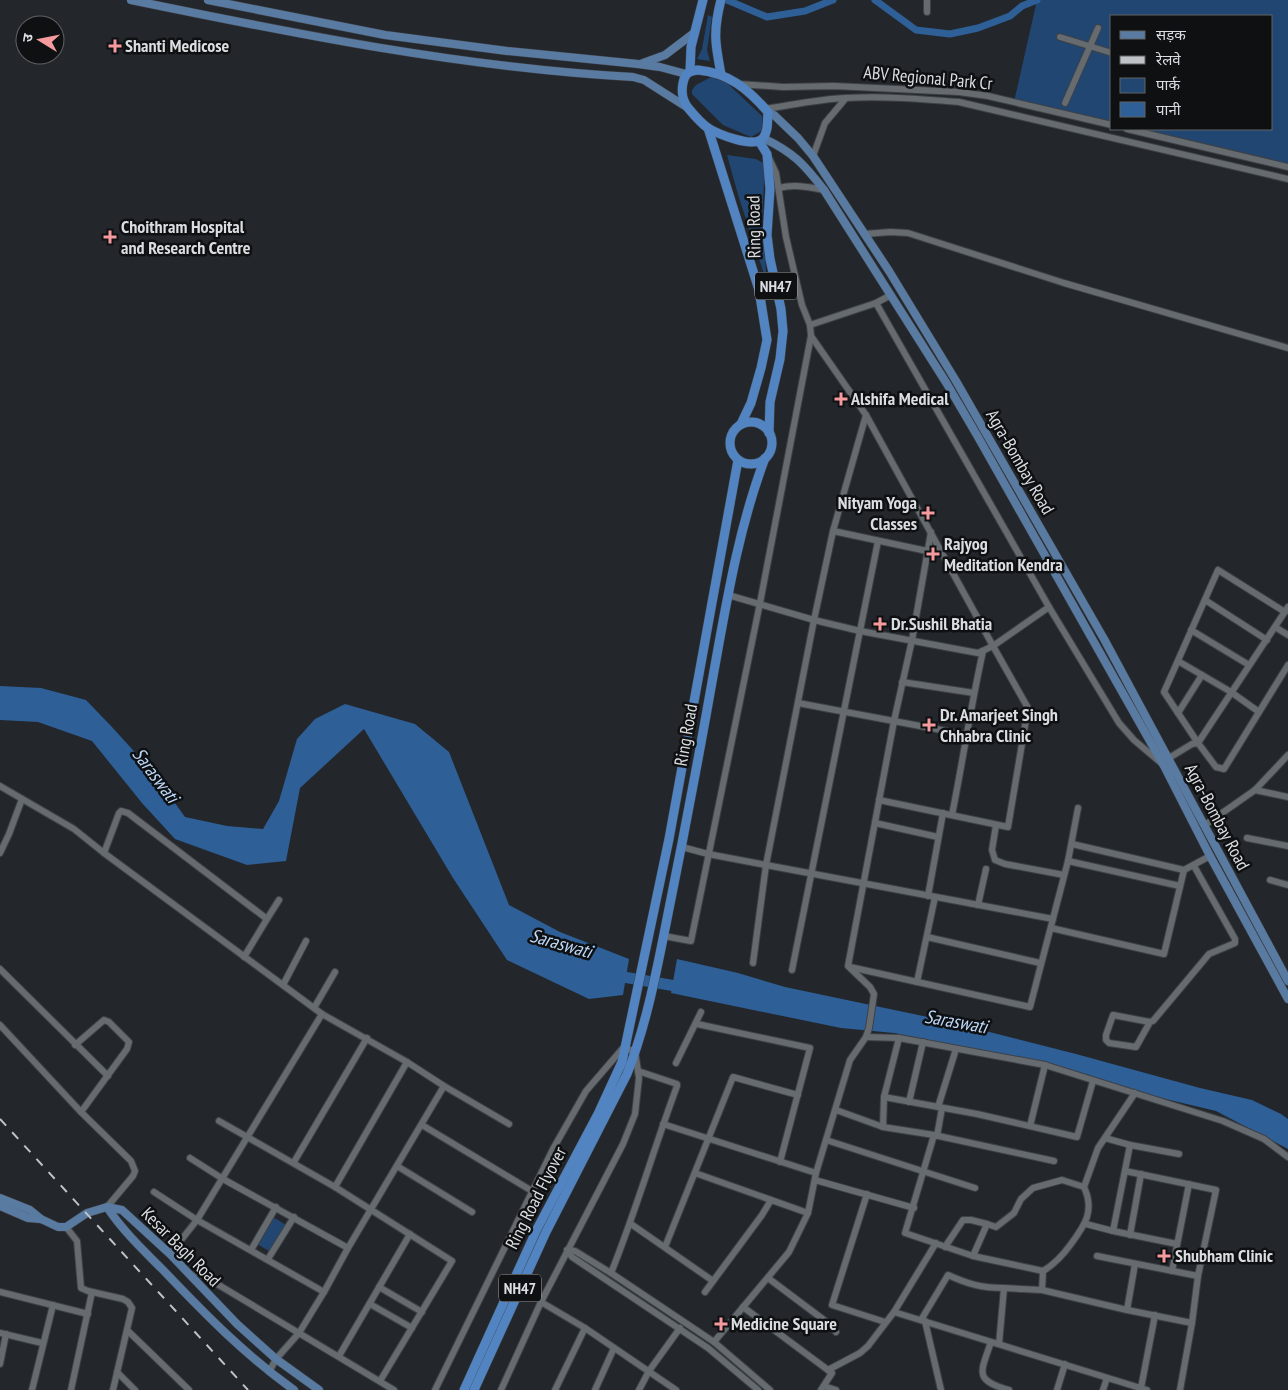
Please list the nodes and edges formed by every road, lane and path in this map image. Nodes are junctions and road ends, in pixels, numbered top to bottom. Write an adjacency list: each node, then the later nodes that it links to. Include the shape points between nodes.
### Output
1 (131, 0): 18 (main road, via 458,61 633,77 644,80)
2 (208, 0): 12 (main road, via 385,35)
3 (703, 0): 8 (highway)
4 (721, 0): 14 (highway, via 715,22 715,44)
5 (928, 0): 6 (street)
6 (927, 12)
7 (1098, 28): 10 (street)
8 (694, 33): 12 (main road, via 665,55); 13 (highway)
9 (1060, 36): 10 (street)
10 (1090, 46): 11 (street); 17 (street)
11 (1110, 52)
12 (638, 64): 13 (main road)
13 (688, 72): 14 (highway, via 698,70); 18 (highway, via 682,88)
14 (721, 74): 15 (highway)
15 (738, 84): 19 (highway); 20 (street, ABV Regional Park Cr, via 958,92)
16 (846, 98): 19 (street, via 812,100); 25 (street, via 825,123); 27 (street, via 959,102)
17 (1065, 103)
18 (688, 108): 21 (highway)
19 (766, 110): 23 (highway, via 767,129); 25 (main road, Agra-Bombay Road)
20 (1110, 125)
21 (708, 128): 23 (highway, via 747,142); 37 (highway, via 759,290 767,340 751,402)
22 (1132, 130): 26 (street)
23 (761, 139): 24 (highway, Ring Road / NH47); 29 (main road, Agra-Bombay Road, via 794,156)
24 (767, 154): 28 (street); 38 (highway, Ring Road / NH47, via 769,251 783,331 770,402)
25 (813, 156): 30 (main road, Agra-Bombay Road)
26 (1288, 167)
27 (1288, 179)
28 (778, 188): 29 (street, via 800,186); 33 (street, via 786,237)
29 (824, 190): 31 (main road, Agra-Bombay Road)
30 (865, 234): 35 (street, via 908,233 1064,283); 74 (main road, Agra-Bombay Road, via 961,390 1104,639)
31 (891, 296): 32 (street); 74 (main road, Agra-Bombay Road, via 978,437)
32 (876, 303): 33 (street); 48 (street)
33 (810, 325): 34 (street)
34 (811, 336): 36 (street); 47 (street)
35 (1288, 348)
36 (866, 415): 41 (street); 42 (street)
37 (741, 424): 38 (highway, via 756,423); 40 (highway, via 730,439 731,450)
38 (769, 433): 39 (highway, NH47, via 771,446)
39 (765, 458): 40 (highway, via 755,464); 45 (highway, Ring Road, via 751,495)
40 (738, 460): 138 (highway, Ring Road Flyover, via 669,839)
41 (833, 531): 43 (street); 50 (street)
42 (931, 532): 44 (street); 57 (street)
43 (878, 541): 44 (street); 53 (street)
44 (927, 551): 55 (street)
45 (728, 595): 47 (street); 90 (highway, Ring Road)
46 (1205, 600): 49 (street, via 1218,570); 52 (street); 56 (street)
47 (760, 603): 50 (street); 93 (street)
48 (1049, 607): 57 (street); 74 (street, via 1119,723 1134,740)
49 (1286, 610): 51 (street)
50 (814, 620): 53 (street); 66 (street)
51 (1275, 627): 54 (street); 56 (street)
52 (1191, 630): 59 (street); 61 (street)
53 (860, 631): 55 (street); 67 (street)
54 (1288, 635)
55 (912, 640): 58 (street, via 978,653); 63 (street)
56 (1267, 640): 61 (street)
57 (992, 646): 58 (street); 84 (street, via 1028,708 1008,827)
58 (983, 651): 65 (street)
59 (1178, 661): 62 (street); 69 (street, via 1164,692)
60 (1288, 665): 68 (street)
61 (1250, 666): 64 (street)
62 (1202, 676): 64 (street); 69 (street)
63 (902, 682): 65 (street); 70 (street)
64 (1231, 692): 68 (street); 72 (street)
65 (974, 693): 71 (street)
66 (798, 703): 67 (street); 96 (street)
67 (844, 711): 70 (street); 100 (street)
68 (1259, 712): 72 (street, via 1224,769 1216,767)
69 (1178, 713): 72 (street)
70 (894, 721): 71 (street); 79 (street)
71 (968, 735): 82 (street)
72 (1198, 743): 74 (street)
73 (1288, 755): 76 (street)
74 (1165, 762): 85 (main road, Agra-Bombay Road); 94 (main road, Agra-Bombay Road)
75 (0, 786): 78 (street)
76 (1255, 790): 77 (street); 85 (street)
77 (1288, 798)
78 (22, 799): 91 (street); 92 (street, via 74,829)
79 (879, 800): 81 (street); 83 (street)
80 (1078, 808): 88 (street)
81 (943, 812): 82 (street); 86 (street)
82 (952, 815): 84 (street)
83 (875, 823): 86 (street); 103 (street)
84 (996, 825): 101 (street, via 992,850 995,860)
85 (1205, 826): 122 (main road, Agra-Bombay Road)
86 (938, 837): 106 (street)
87 (1247, 838): 89 (street)
88 (1072, 844): 95 (street); 99 (street)
89 (1288, 846)
90 (682, 847): 93 (street); 112 (highway, Ring Road)
91 (0, 853)
92 (104, 853): 109 (street, via 116,817 124,812); 115 (street)
93 (708, 854): 96 (street); 112 (street, via 691,941)
94 (1210, 856): 97 (street); 125 (main road, Agra-Bombay Road)
95 (1068, 861): 101 (street); 105 (street)
96 (766, 866): 100 (street); 116 (street)
97 (1194, 866): 99 (street); 130 (street, via 1235,942 1209,954 1156,1019)
98 (986, 869): 108 (street)
99 (1184, 870): 105 (street)
100 (811, 874): 103 (street); 120 (street)
101 (1064, 875): 110 (street)
102 (1270, 880): 104 (street)
103 (864, 883): 106 (street); 118 (street)
104 (1288, 885)
105 (1180, 886): 111 (street, via 1164,954)
106 (931, 896): 108 (street); 113 (street)
107 (279, 900): 109 (street)
108 (978, 905): 110 (street)
109 (268, 918): 115 (street)
110 (1053, 919): 111 (street)
111 (1051, 928): 117 (street)
112 (664, 936): 129 (highway, Ring Road)
113 (927, 937): 117 (street); 123 (street)
114 (306, 942): 124 (street)
115 (244, 957): 124 (street)
116 (753, 963)
117 (1040, 963): 123 (street, via 1030,1007)
118 (848, 966): 123 (street); 133 (street, via 874,994)
119 (0, 968): 137 (street)
120 (792, 970)
121 (335, 972): 126 (street)
122 (1288, 981)
123 (917, 982)
124 (283, 985): 126 (street)
125 (1288, 998)
126 (314, 1008): 128 (street)
127 (701, 1012): 131 (street)
128 (322, 1014): 134 (street); 162 (street)
129 (644, 1019): 140 (highway, Ring Road Flyover)
130 (1150, 1022): 130 (street, via 1115,1014 1106,1040 1136,1047)
131 (696, 1024): 142 (street); 149 (street, via 810,1048)
132 (0, 1025): 154 (street)
133 (866, 1037): 135 (street); 153 (street, via 850,1060)
134 (367, 1038): 141 (street); 171 (street)
135 (899, 1038): 136 (street); 150 (street)
136 (923, 1042): 139 (street); 151 (street)
137 (75, 1045): 145 (street); 145 (street, via 103,1021 109,1022 128,1040 129,1046)
138 (623, 1048): 140 (street); 184 (street, via 586,1090); 203 (highway, Ring Road Flyover, via 622,1062)
139 (956, 1049): 143 (street); 152 (street)
140 (636, 1051): 144 (street); 203 (highway, Ring Road Flyover, via 627,1074)
141 (408, 1062): 147 (street); 181 (street)
142 (676, 1063)
143 (1045, 1065): 146 (street); 159 (street)
144 (638, 1071): 157 (street, via 677,1084); 213 (street, via 636,1114)
145 (108, 1076): 154 (street)
146 (1094, 1081): 148 (street); 159 (street, via 1077,1137)
147 (444, 1086): 156 (street); 158 (street)
148 (1135, 1093): 163 (street); 168 (street, via 1223,1121 1264,1139)
149 (798, 1095): 164 (street, via 733,1077); 172 (street)
150 (884, 1097): 151 (street); 160 (street)
151 (909, 1102): 152 (street)
152 (940, 1107): 159 (street); 161 (street)
153 (836, 1110): 160 (street); 165 (street)
154 (81, 1112): 190 (street, via 134,1165 133,1176)
155 (219, 1121): 162 (street)
156 (508, 1124)
157 (663, 1124): 164 (street); 199 (street)
158 (422, 1125): 173 (street); 184 (street)
159 (1030, 1126)
160 (883, 1127): 161 (street)
161 (935, 1135): 170 (street); 174 (street)
162 (247, 1138): 171 (street); 179 (street)
163 (1105, 1138): 166 (street); 182 (street, via 1095,1154)
164 (708, 1140): 172 (street); 176 (street)
165 (826, 1140): 174 (street); 178 (street)
166 (1130, 1145): 167 (street); 175 (street)
167 (1179, 1154)
168 (1288, 1157)
169 (190, 1158): 179 (street)
170 (1054, 1161)
171 (294, 1162): 181 (street)
172 (780, 1162): 178 (street)
173 (397, 1166): 193 (street); 194 (street)
174 (923, 1171): 183 (street); 192 (street)
175 (1125, 1172): 177 (street); 204 (street)
176 (694, 1173): 188 (street); 209 (street)
177 (1141, 1174): 180 (street); 206 (street)
178 (816, 1177): 186 (street); 195 (street)
179 (223, 1179): 191 (street); 198 (street)
180 (1189, 1184): 208 (street); 223 (street, via 1216,1190)
181 (335, 1187): 193 (street)
182 (1084, 1187): 200 (street, via 1062,1180 1033,1188 1021,1199 1014,1213 996,1227); 201 (street, via 1088,1196)
183 (975, 1188)
184 (532, 1191): 278 (street)
185 (154, 1192): 198 (street)
186 (867, 1194): 192 (street); 243 (street, via 832,1305)
187 (0, 1198): 197 (main road, via 30,1210)
188 (771, 1200): 195 (street); 225 (street)
189 (0, 1206): 197 (main road, via 28,1218)
190 (107, 1207): 202 (main road, via 87,1213); 214 (main road, Kesar Bagh Road, via 122,1210); 265 (main road, via 206,1315)
191 (276, 1207): 196 (street); 212 (street)
192 (914, 1208): 207 (street, via 905,1234)
193 (371, 1209): 205 (street); 211 (street)
194 (472, 1212)
195 (808, 1212): 224 (street, via 789,1252)
196 (294, 1217): 211 (street); 217 (street)
197 (41, 1219): 202 (main road)
198 (198, 1220): 212 (street); 214 (street)
199 (631, 1224): 209 (street); 222 (street)
200 (986, 1224): 210 (street, via 963,1220); 215 (street)
201 (1086, 1224): 204 (street); 219 (street, via 1054,1265)
202 (66, 1227): 230 (street, via 77,1241 80,1285 83,1290)
203 (542, 1230): 252 (highway, Ring Road Flyover / NH47)
204 (1113, 1232): 206 (street)
205 (410, 1234): 226 (street); 238 (street, via 452,1261)
206 (1130, 1235): 208 (street)
207 (936, 1243): 210 (street); 239 (street)
208 (1178, 1244): 220 (street)
209 (665, 1247): 225 (street)
210 (946, 1247): 215 (street)
211 (348, 1248): 231 (street)
212 (251, 1250): 217 (street)
213 (567, 1250): 222 (street, via 576,1251); 233 (street); 247 (street, via 572,1257)
214 (170, 1254): 259 (main road, Kesar Bagh Road, via 237,1324)
215 (973, 1256): 219 (street)
216 (1096, 1256): 218 (street)
217 (268, 1259): 231 (street)
218 (1135, 1264): 220 (street); 237 (street)
219 (1043, 1271): 228 (street)
220 (1172, 1271): 223 (street)
221 (197, 1272): 250 (street)
222 (611, 1273): 253 (street)
223 (1198, 1276): 244 (street)
224 (768, 1278): 236 (street); 249 (street)
225 (713, 1281): 232 (street)
226 (380, 1287): 235 (street); 238 (street)
227 (1004, 1288): 228 (street); 242 (street, via 969,1285 948,1275); 256 (street)
228 (1042, 1290): 237 (street)
229 (0, 1292): 234 (street)
230 (92, 1292): 240 (street); 248 (street, via 131,1305)
231 (324, 1292): 250 (street)
232 (705, 1292)
233 (541, 1302): 246 (street); 281 (street)
234 (53, 1304): 240 (street); 255 (street)
235 (370, 1304): 245 (street); 258 (street)
236 (743, 1307): 253 (street); 262 (street)
237 (1127, 1310): 241 (street)
238 (422, 1312): 245 (street)
239 (894, 1312): 242 (street); 243 (street)
240 (88, 1314): 271 (street)
241 (1155, 1315): 244 (street); 269 (street)
242 (923, 1320): 254 (street); 289 (street)
243 (885, 1322): 262 (street, via 864,1350)
244 (1192, 1323): 293 (street)
245 (412, 1328): 267 (street)
246 (585, 1328): 257 (street); 282 (street)
247 (680, 1328): 263 (street); 286 (street)
248 (127, 1330): 264 (street); 274 (street)
249 (836, 1332)
250 (299, 1333): 258 (street); 259 (street)
251 (3, 1334): 255 (street); 260 (street)
252 (491, 1342): 279 (highway, Ring Road Flyover); 280 (highway, Ring Road Flyover)
253 (714, 1342): 287 (street)
254 (991, 1342): 256 (street); 290 (street, via 984,1363 984,1376 989,1383)
255 (42, 1343): 270 (street)
256 (998, 1344): 261 (street)
257 (614, 1348): 263 (street); 283 (street)
258 (339, 1356): 267 (street)
259 (276, 1359): 265 (street); 276 (main road, Kesar Bagh Road)
260 (0, 1364)
261 (1065, 1364): 266 (street); 291 (street)
262 (828, 1370): 268 (street, via 832,1373)
263 (649, 1371): 284 (street); 285 (street)
264 (117, 1372): 272 (street); 273 (street)
265 (269, 1372): 275 (main road)
266 (1107, 1378): 269 (street); 292 (street)
267 (380, 1381): 277 (street)
268 (822, 1388): 288 (street)
269 (1144, 1389)
270 (32, 1390)
271 (71, 1390)
272 (113, 1390)
273 (134, 1390)
274 (189, 1390)
275 (294, 1390)
276 (319, 1390)
277 (394, 1390)
278 (435, 1390)
279 (464, 1390)
280 (474, 1390)
281 (501, 1390)
282 (555, 1390)
283 (595, 1390)
284 (639, 1390)
285 (676, 1390)
286 (758, 1390)
287 (770, 1390)
288 (836, 1390)
289 (941, 1390)
290 (1009, 1390)
291 (1057, 1390)
292 (1103, 1390)
293 (1180, 1390)

